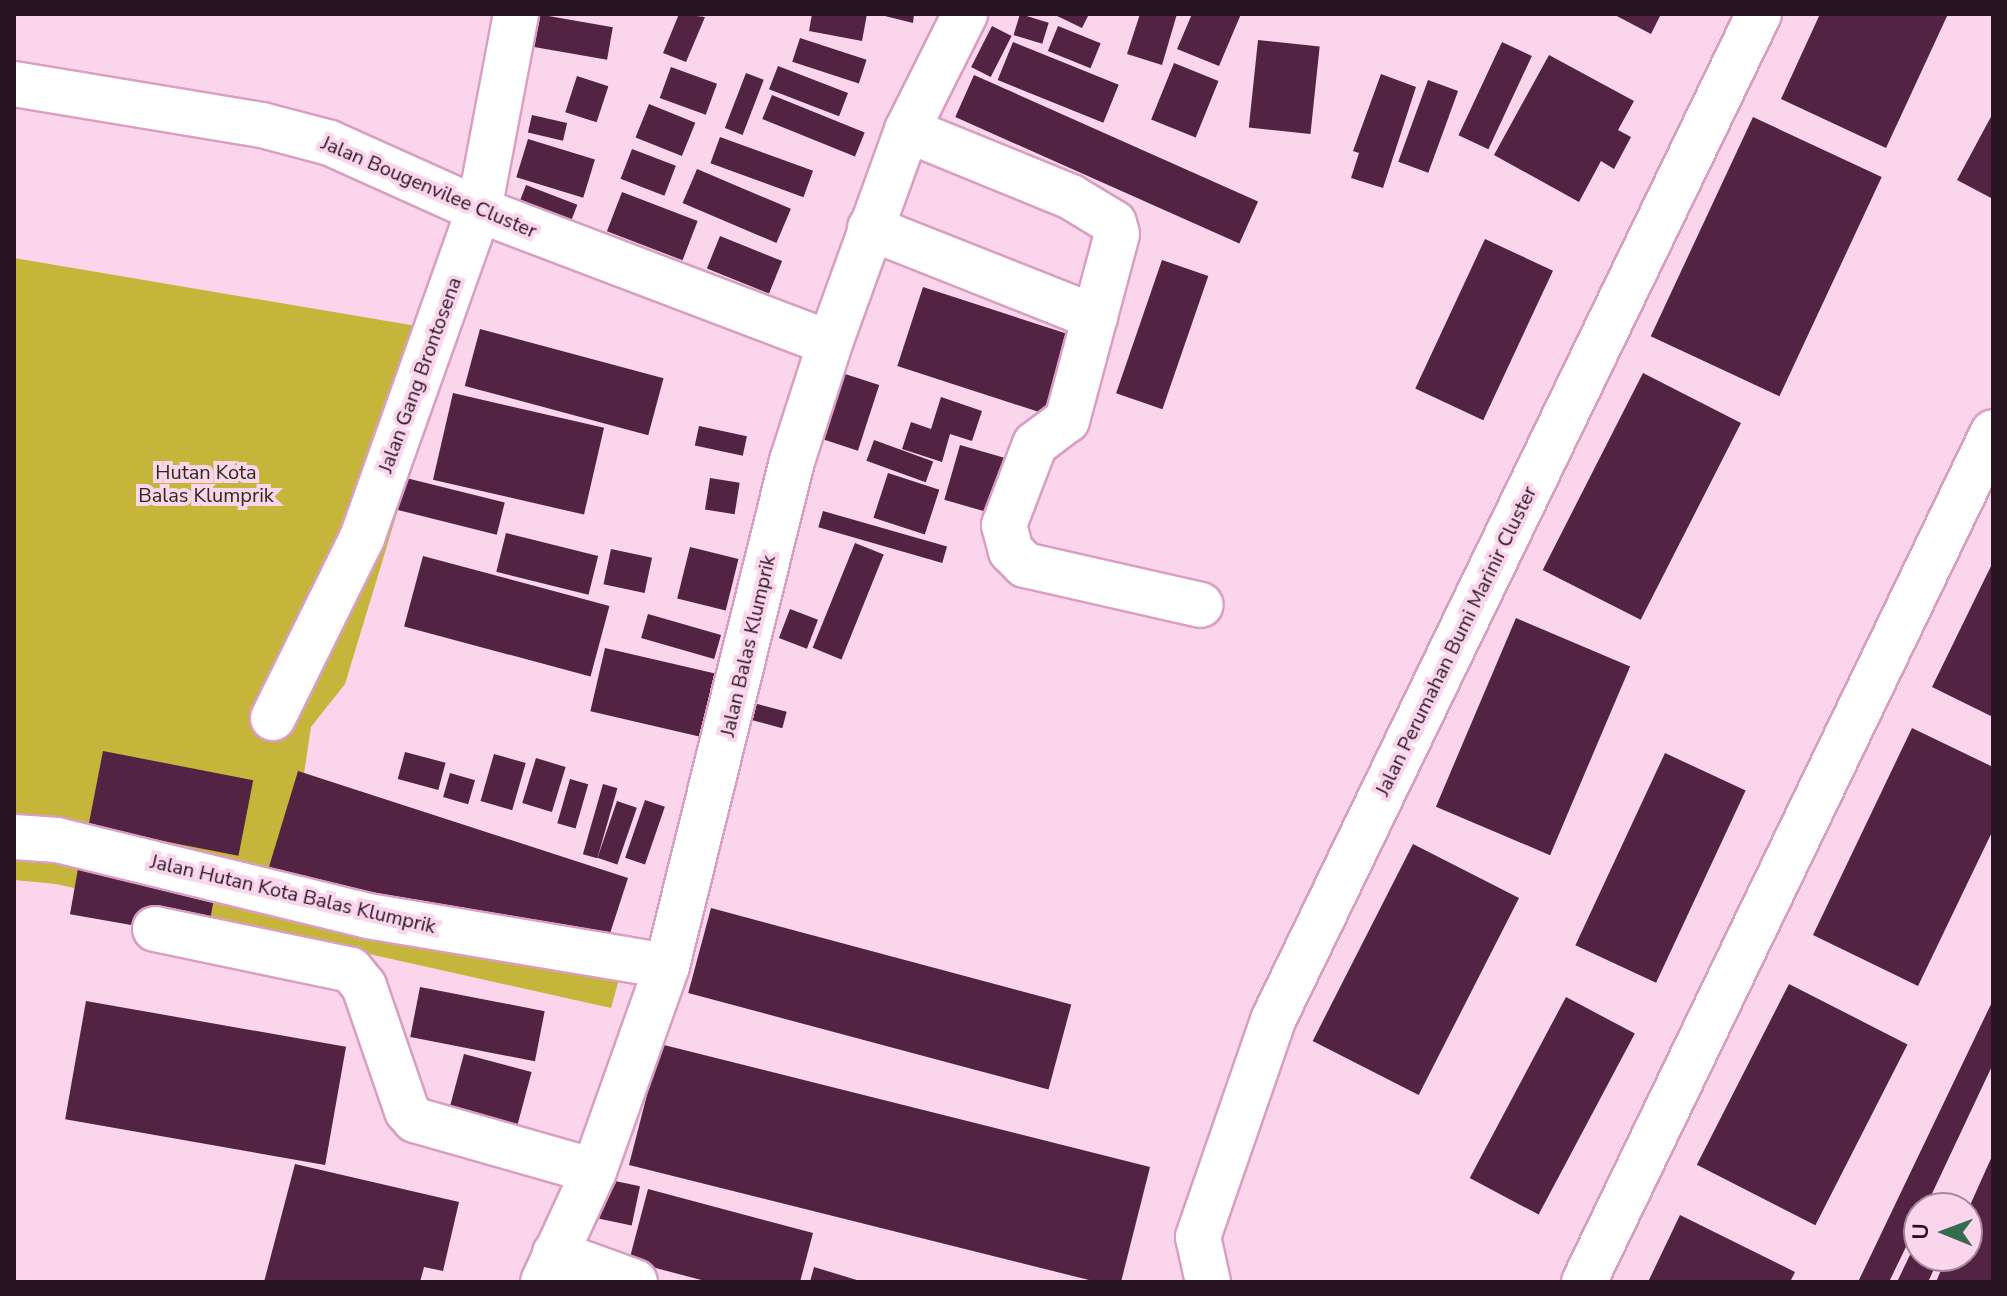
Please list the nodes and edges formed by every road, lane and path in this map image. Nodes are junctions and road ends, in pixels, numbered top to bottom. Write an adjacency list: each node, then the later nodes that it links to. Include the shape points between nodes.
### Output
1 (516, 14): 6 (street, Jalan Gang Brontosena)
2 (965, 14): 5 (street, Jalan Balas Klumprik)
3 (1759, 14): 19 (street, Jalan Perumahan Bumi Marinir Cluster, via 1274,1018 1198,1237)
4 (14, 84): 6 (street, Jalan Bougenvilee Cluster, via 262,125 330,143)
5 (907, 130): 7 (street, Jalan Balas Klumprik); 8 (street, via 1071,197 1114,223 1117,234)
6 (479, 210): 9 (street, Jalan Bougenvilee Cluster); 12 (street, Jalan Gang Brontosena, via 362,538)
7 (870, 228): 8 (street); 9 (street, Jalan Balas Klumprik)
8 (1095, 317): 11 (street, via 1067,420 1035,444 1004,525 1011,551 1025,565)
9 (830, 343): 15 (street, Jalan Balas Klumprik, via 792,461)
10 (1993, 432): 20 (street)
11 (1201, 605)
12 (273, 718)
13 (14, 837): 15 (street, Jalan Hutan Kota Balas Klumprik, via 57,840 368,916)
14 (155, 929): 16 (street, via 351,970 364,986 407,1111 415,1120)
15 (667, 966): 16 (street, Jalan Balas Klumprik)
16 (594, 1171): 17 (street, Jalan Balas Klumprik)
17 (549, 1268): 18 (street)
18 (635, 1282)
19 (1208, 1282)
20 (1584, 1282)

